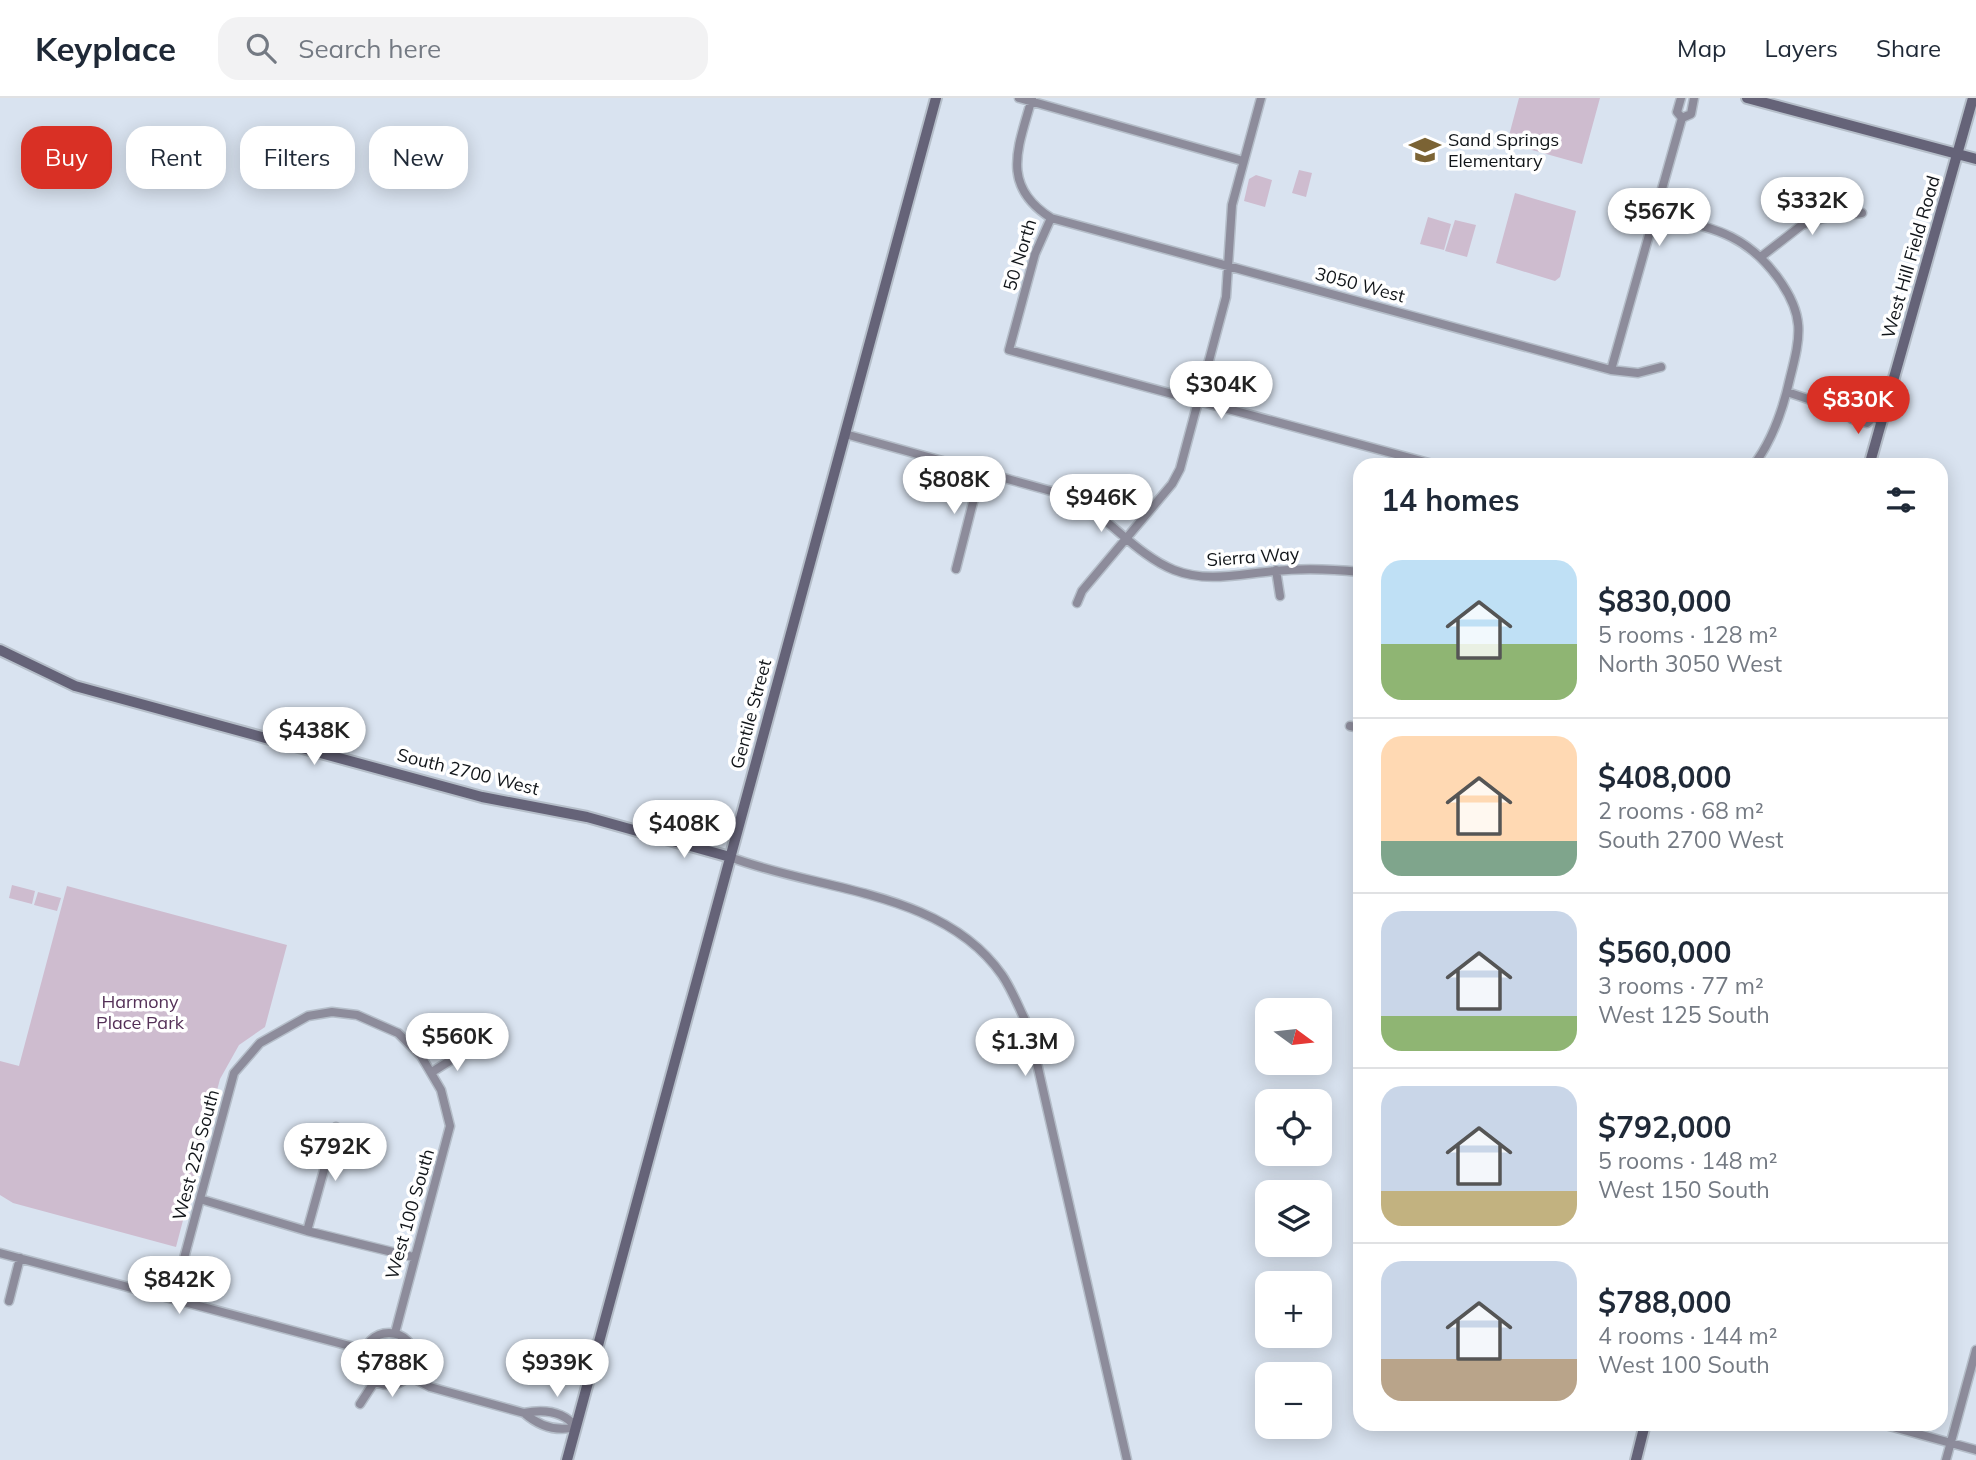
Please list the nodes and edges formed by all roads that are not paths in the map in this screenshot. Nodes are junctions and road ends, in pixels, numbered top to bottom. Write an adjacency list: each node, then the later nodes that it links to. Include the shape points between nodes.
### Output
1 (936, 98): 23 (main road, Gentile Street)
2 (1018, 98): 8 (street)
3 (1261, 98): 12 (street)
4 (1681, 98): 9 (street, via 1677,112)
5 (1694, 98): 9 (street, via 1691,114)
6 (1747, 98): 10 (main road)
7 (1973, 98): 10 (main road, West Hill Field Road)
8 (1032, 100): 12 (street); 15 (street, 50 North, via 1016,169 1021,189)
9 (1682, 118): 14 (street)
10 (1959, 155): 11 (main road); 22 (main road, West Hill Field Road)
11 (1976, 159)
12 (1243, 161): 17 (street, via 1232,205)
13 (1862, 213): 16 (street, via 1802,225)
14 (1654, 214): 16 (street, via 1727,233); 19 (street)
15 (1051, 218): 17 (street, 3050 West); 21 (street, 50 North, via 1035,254 1009,350)
16 (1762, 256): 20 (street, via 1797,309 1798,346)
17 (1229, 265): 19 (street, 3050 West); 21 (street, via 1226,297)
18 (1661, 367): 19 (street, 3050 West, via 1638,373)
19 (1611, 370)
20 (1787, 392): 22 (street, via 1847,412 1852,419 1867,423); 25 (street)
21 (1198, 400): 24 (street); 28 (street, via 1177,477)
22 (1877, 419): 26 (main road, West Hill Field Road)
23 (845, 434): 27 (street, Sierra Way); 37 (main road, Gentile Street)
24 (1411, 458)
25 (1759, 458)
26 (1870, 458)
27 (981, 471): 28 (street, Sierra Way, via 1069,496); 29 (street)
28 (1127, 537): 30 (street, Sierra Way, via 1153,558 1187,575 1218,578); 33 (street)
29 (956, 569)
30 (1276, 570): 31 (street, Sierra Way); 32 (street)
31 (1353, 572)
32 (1280, 596)
33 (1077, 603)
34 (0, 650): 37 (main road, South 2700 West, via 47,675 89,690 490,799 587,817)
35 (1350, 726): 36 (street)
36 (1353, 727)
37 (730, 857): 55 (main road, Gentile Street); 61 (street, via 931,916 962,935 1001,974 1029,1028)
38 (467, 1050): 39 (street)
39 (432, 1072): 41 (street, West 225 South, via 398,1032 357,1015 332,1012 309,1016 283,1029 260,1043 234,1073); 44 (street, West 100 South, via 444,1102 449,1134)
40 (336, 1127): 42 (street)
41 (200, 1199): 42 (street); 46 (street, West 225 South)
42 (307, 1231): 44 (street)
43 (0, 1252): 45 (street)
44 (414, 1257): 48 (street, West 100 South)
45 (20, 1258): 46 (street); 47 (street)
46 (173, 1299): 49 (street)
47 (9, 1301)
48 (395, 1333): 49 (street, via 374,1338); 51 (street, via 414,1351)
49 (365, 1350): 52 (street, via 365,1367)
50 (1976, 1350): 58 (street)
51 (409, 1376): 52 (street, via 390,1385); 54 (street, via 430,1387)
52 (375, 1381): 53 (street)
53 (360, 1404)
54 (524, 1413): 55 (street, via 536,1423 564,1430); 55 (street, via 540,1410 566,1416)
55 (576, 1427): 60 (main road, Gentile Street)
56 (1643, 1431): 62 (main road)
57 (1907, 1431): 58 (street)
58 (1950, 1443): 59 (street); 63 (street)
59 (1976, 1450)
60 (567, 1460)
61 (1127, 1460)
62 (1636, 1460)
63 (1945, 1460)

